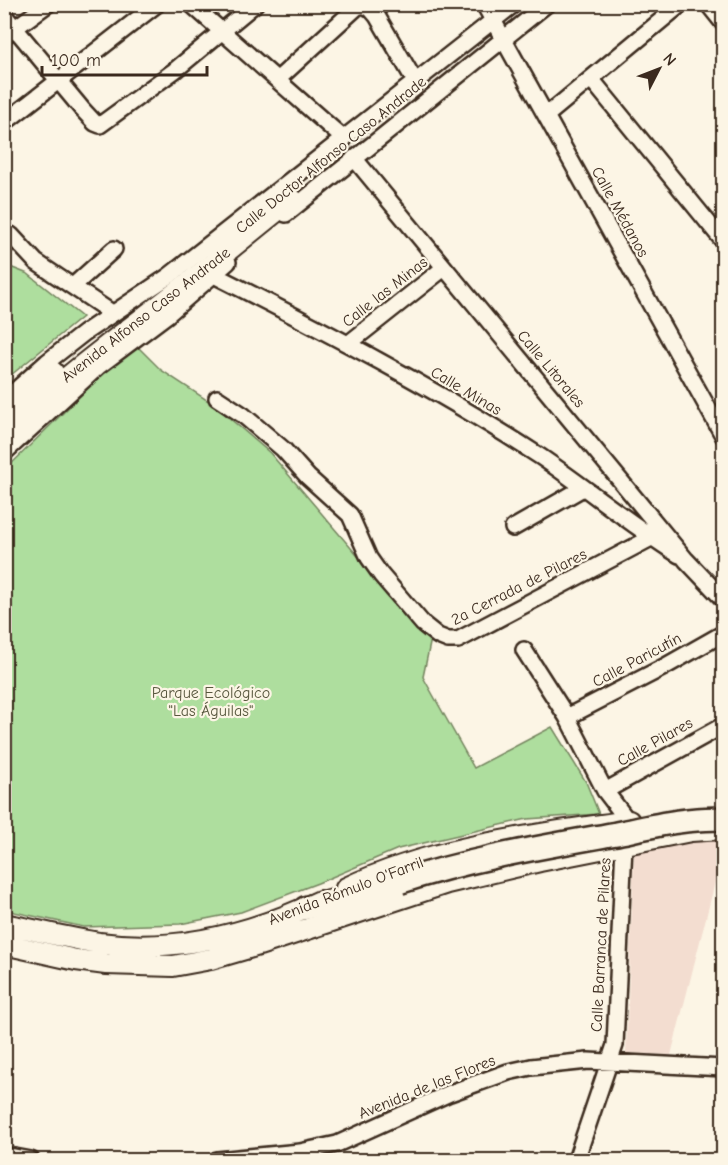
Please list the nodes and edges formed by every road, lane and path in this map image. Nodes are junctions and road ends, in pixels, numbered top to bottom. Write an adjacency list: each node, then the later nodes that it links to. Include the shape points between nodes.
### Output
1 (48, 4): 14 (street)
2 (157, 4): 18 (street)
3 (191, 4): 13 (street)
4 (255, 4): 13 (street)
5 (484, 4): 11 (street, Calle Médanos)
6 (514, 4): 11 (street, Calle Doctor Alfonso Caso Andrade)
7 (547, 4): 15 (street, Calle Doctor Alfonso Caso Andrade)
8 (681, 4): 17 (street)
9 (708, 4): 12 (street)
10 (4, 15): 14 (street)
11 (493, 21): 15 (street, Calle Médanos); 19 (street, Calle Doctor Alfonso Caso Andrade)
12 (723, 24)
13 (222, 31): 16 (street); 18 (street, via 174,72 100,125)
14 (10, 32): 18 (street)
15 (503, 38): 20 (street, Calle Médanos); 23 (street, Calle Doctor Alfonso Caso Andrade)
16 (277, 80): 19 (street, via 357,7 364,5 377,16); 22 (street)
17 (592, 80): 20 (street); 25 (street)
18 (59, 81): 21 (street)
19 (416, 83): 22 (street, Calle Doctor Alfonso Caso Andrade)
20 (547, 116): 36 (street, Calle Médanos)
21 (4, 123)
22 (344, 139): 30 (street, Calle Doctor Alfonso Caso Andrade, via 169,276)
23 (354, 158): 27 (street, Calle Litorales); 28 (street, Calle Doctor Alfonso Caso Andrade)
24 (11, 234): 29 (street, via 36,262)
25 (723, 242)
26 (114, 249): 29 (street)
27 (444, 268): 31 (street, Calle las Minas); 41 (street, Calle Litorales)
28 (214, 275): 31 (street, Calle Minas); 37 (street, Calle Doctor Alfonso Caso Andrade, via 99,366)
29 (73, 286): 30 (street)
30 (112, 313): 33 (street, Calle Doctor Alfonso Caso Andrade)
31 (348, 344): 38 (street, Calle Minas, via 531,451)
32 (217, 398): 40 (street, 2a Cerrada de Pilares, via 283,449 350,515 381,575 423,624 448,640 458,640)
33 (4, 399)
34 (4, 411): 35 (main road, Avenida Alfonso Caso Andrade, via 93,339 289,196 178,291 84,362)
35 (4, 434)
36 (723, 437)
37 (4, 453)
38 (583, 488): 39 (street); 40 (street, Calle Minas)
39 (513, 528)
40 (651, 538): 41 (street, Calle Minas)
41 (686, 560): 42 (street, Calle Litorales)
42 (723, 600)
43 (723, 633): 45 (street, Calle Paricutín)
44 (524, 650): 45 (street)
45 (567, 717): 47 (street)
46 (723, 725): 47 (street, Calle Pilares)
47 (605, 791): 50 (street)
48 (723, 809): 50 (main road, Avenida Rómulo O'Farril, via 694,809)
49 (723, 819): 53 (highway, bridge, via 517,851)
50 (619, 822): 52 (main road, via 616,825 622,831); 53 (main road, Avenida Rómulo O'Farril, via 501,841 410,863)
51 (723, 829): 52 (main road, Avenida Rómulo O'Farril, via 691,831)
52 (620, 846): 55 (main road, Avenida Rómulo O'Farril, via 447,883 259,945 173,966 106,964); 56 (street, Calle Barranca de Pilares, via 615,1045)
53 (306, 908): 54 (main road, Avenida Rómulo O'Farril, via 218,938 160,946 99,943)
54 (4, 924)
55 (4, 944)
56 (611, 1061): 57 (street, Avenida de las Flores); 60 (street, Avenida de las Flores, via 508,1072 450,1093 337,1144); 61 (street, Calle Barranca de Pilares)
57 (723, 1068)
58 (4, 1155): 59 (street)
59 (31, 1161)
60 (218, 1161)
61 (576, 1161)

